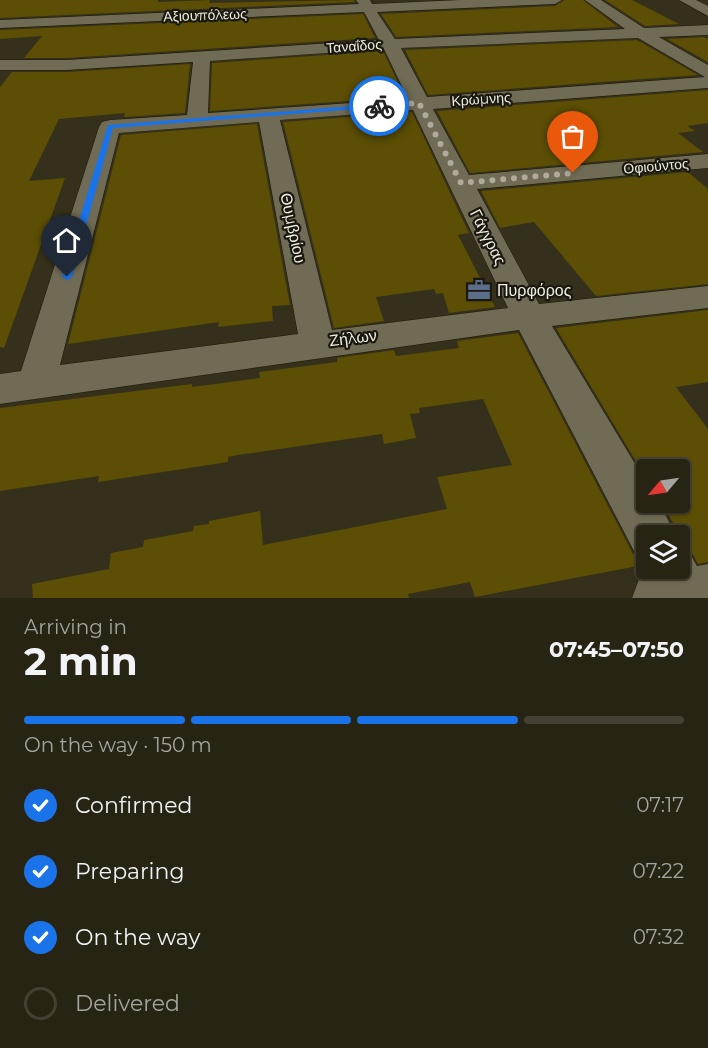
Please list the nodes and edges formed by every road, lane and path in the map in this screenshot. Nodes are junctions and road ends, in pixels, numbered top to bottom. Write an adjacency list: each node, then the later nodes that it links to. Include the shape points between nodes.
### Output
1 (555, 0): 4 (street, Αξιουπόλεως)
2 (592, 0): 9 (street)
3 (686, 0): 6 (street)
4 (366, 4): 7 (street, Αξιουπόλεως); 10 (street, Γάγγρας)
5 (26, 6): 7 (street)
6 (708, 12)
7 (0, 24)
8 (708, 30): 9 (street, Ταναΐδος)
9 (639, 33): 10 (street, Ταναΐδος); 13 (street)
10 (390, 44): 11 (street, Ταναΐδος); 15 (street, Γάγγρας)
11 (202, 56): 12 (street, Ταναΐδος); 17 (street)
12 (0, 65)
13 (708, 72)
14 (708, 82): 15 (street, Κρώμνης)
15 (419, 103): 16 (street, Κρώμνης); 19 (street, Γάγγρας)
16 (268, 114): 17 (street, Κρώμνης); 22 (street, Θυμβρίου)
17 (197, 119): 23 (street, Κρώμνης, via 110,127)
18 (708, 161): 19 (street, Οφιούντος)
19 (461, 183): 21 (street, Γάγγρας)
20 (708, 297): 21 (street, Ζήλων)
21 (528, 315): 22 (street, Ζήλων); 25 (street, Γάγγρας)
22 (317, 342): 23 (street, Ζήλων)
23 (36, 384): 24 (street, Ζήλων)
24 (0, 389)
25 (646, 525)

